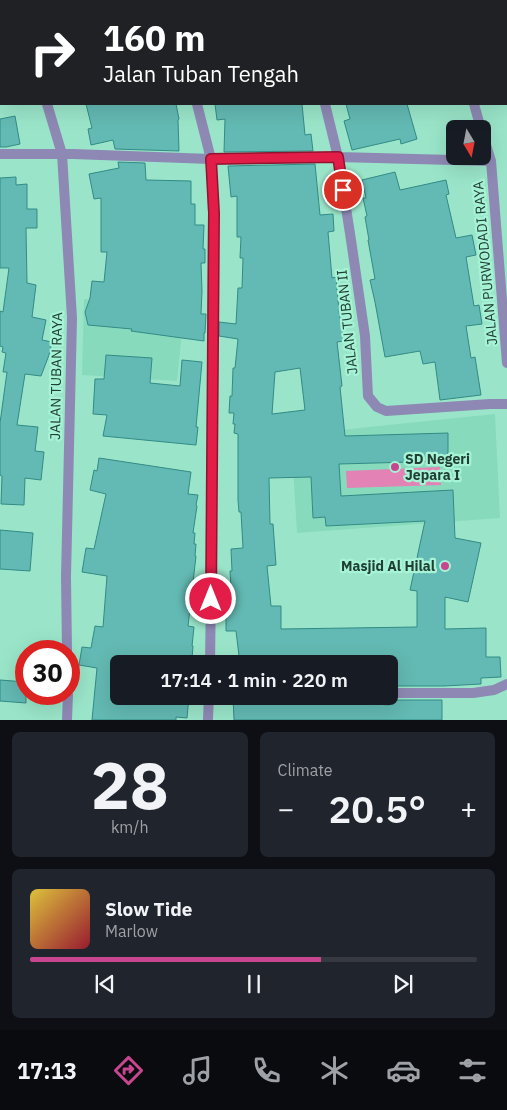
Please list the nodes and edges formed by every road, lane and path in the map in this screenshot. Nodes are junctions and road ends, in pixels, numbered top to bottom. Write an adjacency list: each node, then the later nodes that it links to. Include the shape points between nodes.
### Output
1 (47, 105): 7 (street, JALAN TUBAN RAYA)
2 (197, 105): 9 (street)
3 (325, 105): 8 (street, JALAN TUBAN II)
4 (474, 105): 5 (street, JALAN PURWODADI RAYA)
5 (479, 120)
6 (0, 154): 7 (street)
7 (62, 154): 9 (street); 14 (street, JALAN TUBAN RAYA, via 72,318)
8 (338, 157): 9 (street); 10 (street); 13 (street, JALAN TUBAN II, via 365,336 368,396 377,407 386,411)
9 (211, 159): 15 (street, via 214,213)
10 (446, 160)
11 (491, 161): 12 (street, JALAN PURWODADI RAYA)
12 (507, 363)
13 (507, 404)
14 (67, 640)
15 (210, 655)
16 (507, 684): 17 (street, via 473,693)
17 (398, 693)
18 (68, 705): 21 (street)
19 (209, 705): 20 (street)
20 (208, 719)
21 (67, 720)

